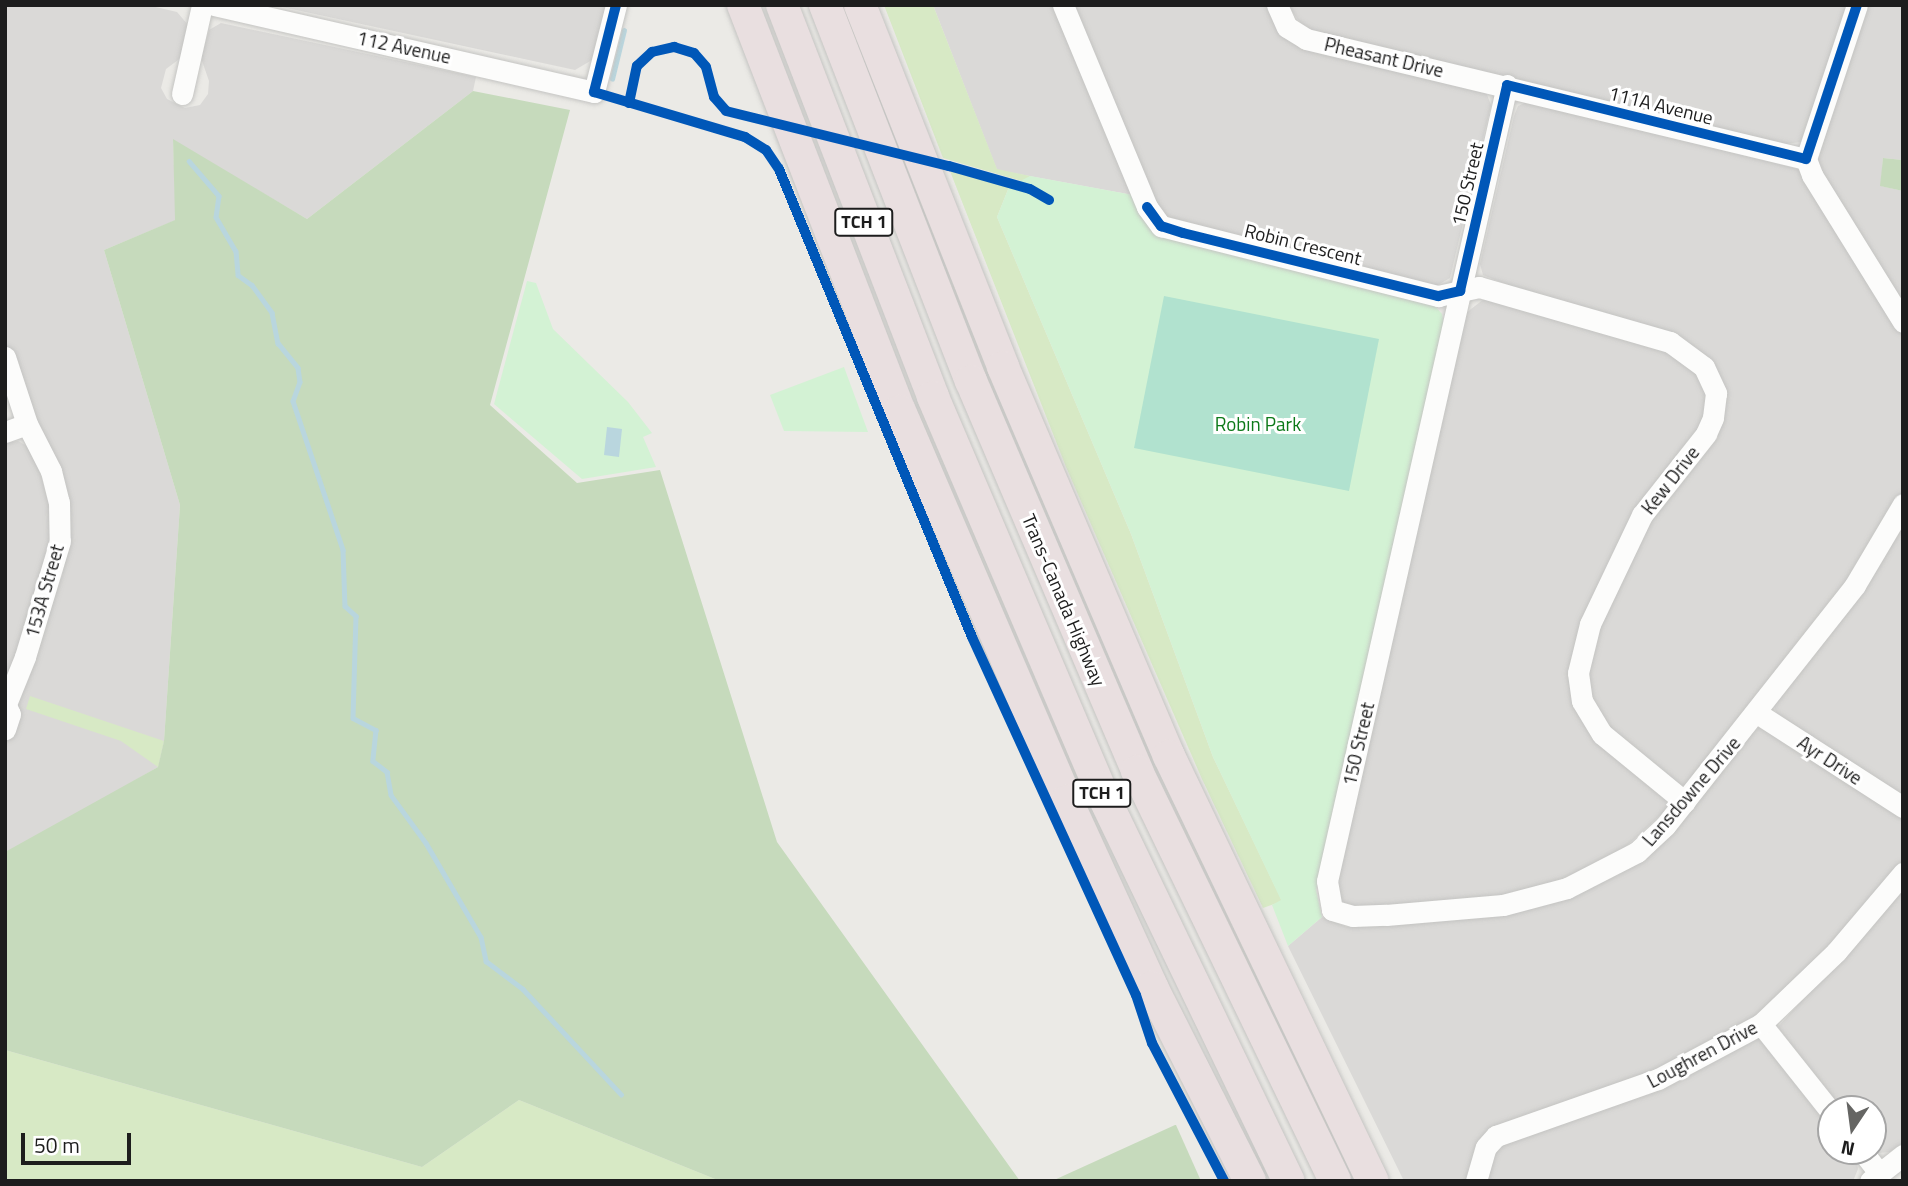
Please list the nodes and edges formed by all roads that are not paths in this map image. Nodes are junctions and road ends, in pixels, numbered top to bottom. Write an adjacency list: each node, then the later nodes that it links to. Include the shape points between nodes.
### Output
1 (202, 5): 14 (street)
2 (214, 5): 3 (street, 112 Avenue, via 594,92)
3 (616, 5)
4 (743, 5): 33 (highway, via 900,411 1067,801 1152,987)
5 (776, 5): 12 (highway)
6 (782, 5): 12 (highway, TCH 1)
7 (825, 5): 35 (highway, Trans-Canada Highway / TCH 1, via 971,381 1137,771)
8 (860, 5): 36 (highway, via 1003,367 1169,756)
9 (1063, 5): 16 (street, Robin Crescent, via 1147,208 1161,226 1438,296)
10 (1277, 5): 13 (street, Pheasant Drive, via 1287,27 1299,36)
11 (1857, 5): 15 (street)
12 (796, 46): 34 (highway, TCH 1, via 933,397 1100,787)
13 (1507, 85): 15 (street, 111A Avenue); 16 (street, 150 Street)
14 (182, 94)
15 (1806, 159): 17 (street)
16 (1460, 291): 25 (street, Kew Drive, via 1479,287 1661,339 1687,352 1710,376 1716,403 1706,434 1642,515 1590,624 1578,673 1582,701 1602,734); 28 (street, 150 Street, via 1327,881)
17 (1903, 322)
18 (5, 357): 19 (street, 153A Street)
19 (27, 424): 20 (street); 22 (street, 153A Street, via 51,471 59,502 60,541)
20 (5, 432)
21 (1903, 504): 23 (street, Lansdowne Drive, via 1855,585)
22 (6, 704): 24 (street, 153A Street, via 10,714)
23 (1757, 713): 25 (street, Lansdowne Drive); 26 (street, Ayr Drive)
24 (5, 729)
25 (1685, 802): 28 (street, Lansdowne Drive, via 1652,839 1621,863 1548,894 1464,910 1353,916)
26 (1903, 807)
27 (1903, 873): 29 (street, Loughren Drive, via 1836,952)
28 (1332, 910)
29 (1761, 1024): 30 (street); 37 (street, Loughren Drive, via 1658,1079 1496,1136 1486,1147)
30 (1817, 1095)
31 (1903, 1155): 32 (street)
32 (1875, 1177)
33 (1250, 1181)
34 (1289, 1181)
35 (1335, 1181)
36 (1373, 1181)
37 (1476, 1181)

